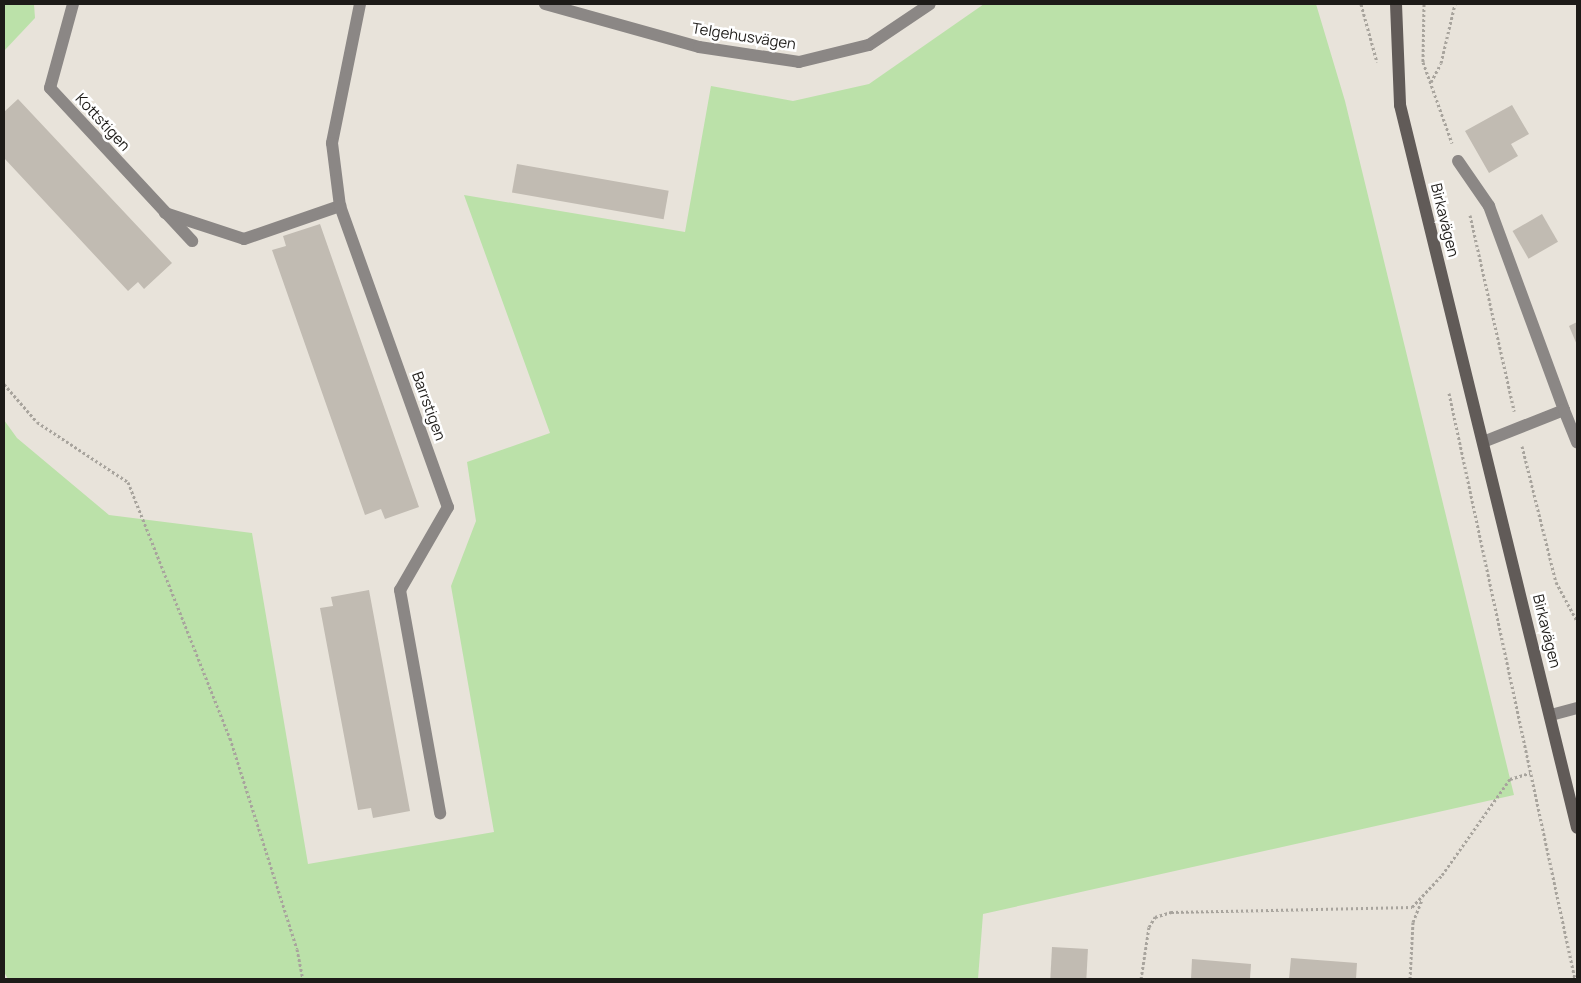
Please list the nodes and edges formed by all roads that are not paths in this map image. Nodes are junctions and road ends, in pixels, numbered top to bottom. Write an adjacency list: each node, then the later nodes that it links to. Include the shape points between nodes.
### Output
1 (73, 4): 8 (street, Kottstigen, via 50,88)
2 (360, 4): 7 (street, Barrstigen, via 332,143)
3 (545, 4): 4 (street, Telgehusvägen, via 699,47 799,62 869,45)
4 (930, 4)
5 (1396, 4): 11 (street, Birkavägen, via 1400,105)
6 (1458, 161): 10 (street, via 1490,206)
7 (340, 206): 8 (street, via 244,238); 15 (street, Barrstigen, via 448,507 400,590)
8 (165, 213): 9 (street, Kottstigen)
9 (192, 242)
10 (1564, 410): 11 (street); 12 (street)
11 (1483, 442): 14 (street, Birkavägen)
12 (1577, 443)
13 (1577, 708): 14 (street)
14 (1551, 715): 16 (street, Birkavägen)
15 (440, 813)
16 (1577, 828)

